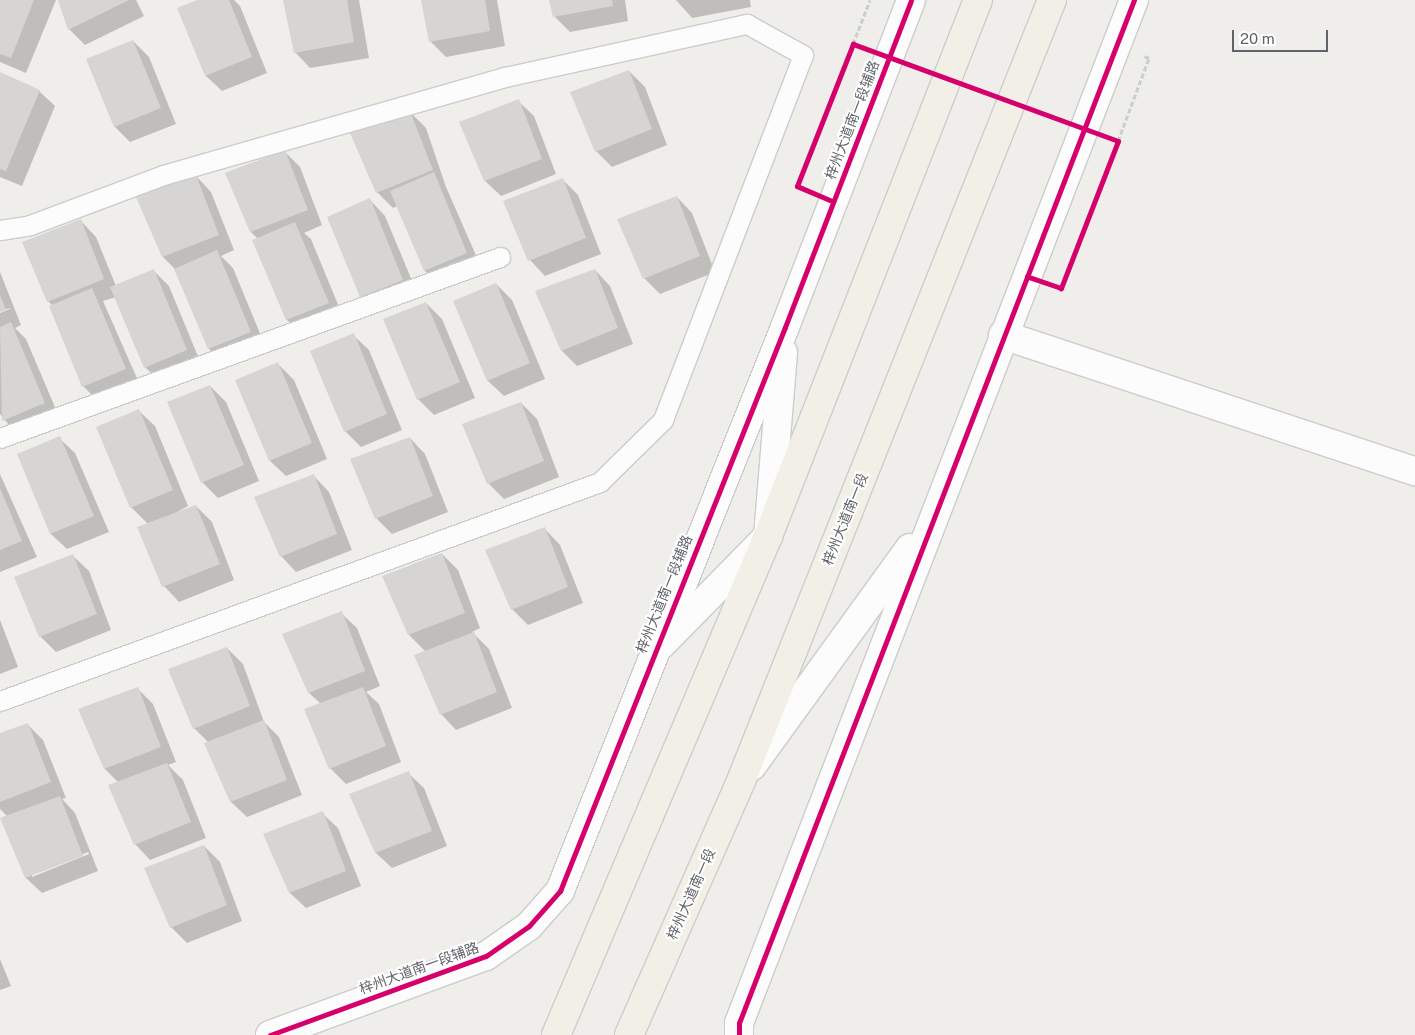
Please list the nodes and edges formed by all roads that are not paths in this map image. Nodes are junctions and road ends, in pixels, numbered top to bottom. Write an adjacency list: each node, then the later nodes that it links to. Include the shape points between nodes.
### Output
1 (911, 0): 7 (main road, 梓州大道南一段辅路)
2 (978, 0): 12 (highway)
3 (1052, 0): 15 (highway, 梓州大道南一段)
4 (1134, 0): 8 (main road)
5 (0, 230): 14 (lane, via 30,225 163,175 505,77 747,24 803,55 663,420 600,482)
6 (500, 257): 9 (lane)
7 (785, 327): 12 (main road); 13 (main road, 梓州大道南一段辅路)
8 (1003, 335): 10 (main road); 11 (main road)
9 (0, 438)
10 (1415, 472)
11 (932, 518): 15 (main road); 19 (main road, via 739,1023)
12 (768, 536): 13 (main road); 17 (highway)
13 (652, 654): 16 (main road, 梓州大道南一段辅路, via 560,891 529,926 486,956)
14 (0, 702)
15 (741, 781): 18 (highway, 梓州大道南一段)
16 (270, 1035)
17 (556, 1035)
18 (629, 1035)
19 (739, 1035)

